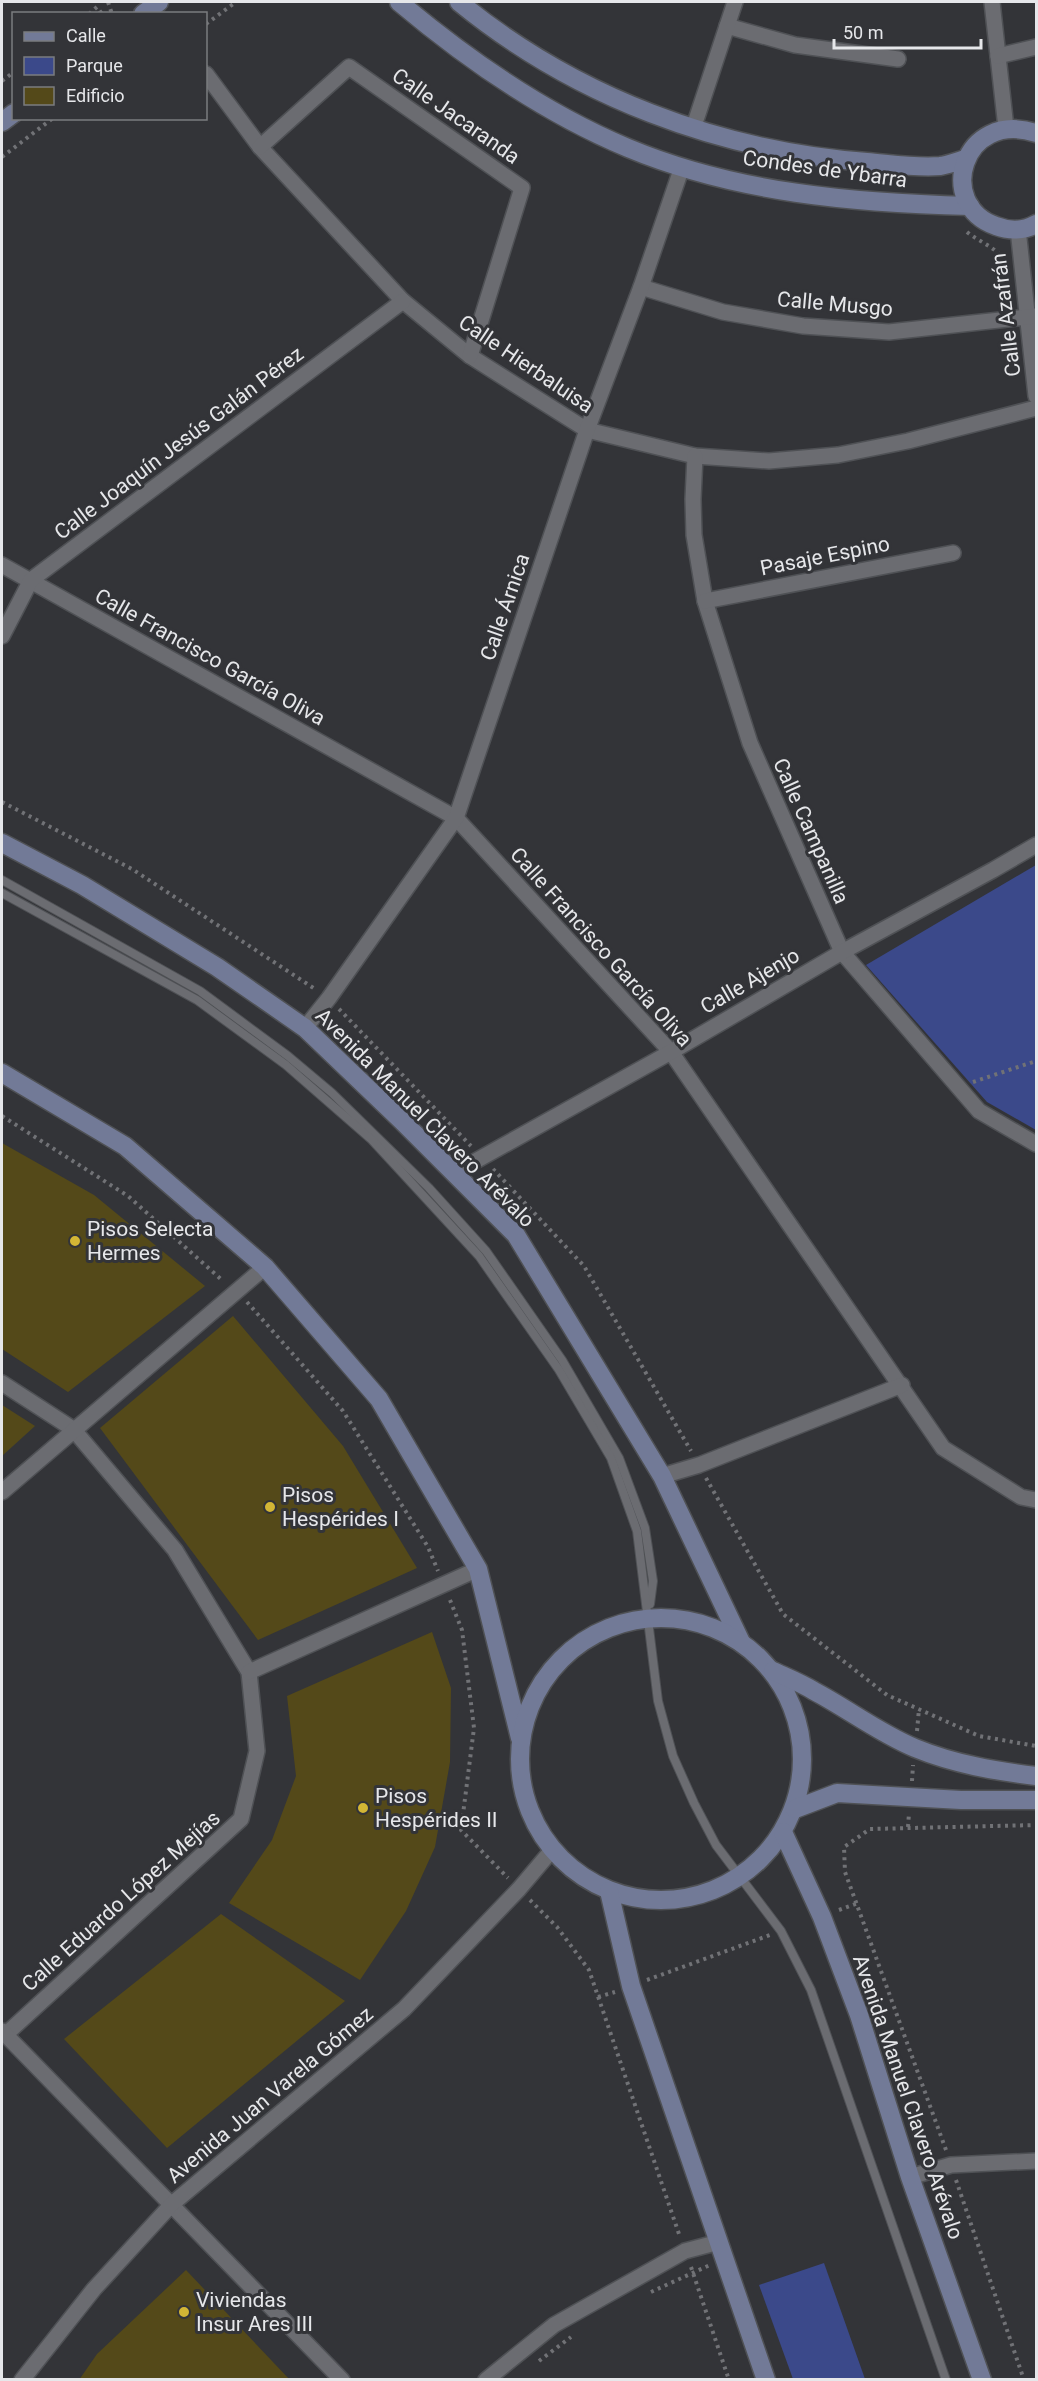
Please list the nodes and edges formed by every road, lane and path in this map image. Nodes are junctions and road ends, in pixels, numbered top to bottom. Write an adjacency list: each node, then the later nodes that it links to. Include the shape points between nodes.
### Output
1 (106, 2): 7 (path)
2 (236, 2): 10 (path)
3 (399, 2): 23 (main road, Condes de Ybarra, via 450,44 553,111 627,148)
4 (459, 2): 18 (main road, Condes de Ybarra, via 540,59 642,111)
5 (735, 2): 11 (street)
6 (992, 2): 13 (street)
7 (97, 7): 8 (path); 9 (path)
8 (91, 12)
9 (101, 12)
10 (207, 23)
11 (727, 26): 14 (street, via 795,45); 18 (street)
12 (1036, 47): 13 (street)
13 (998, 56): 17 (street)
14 (898, 59)
15 (207, 75): 20 (street, Calle Hierbaluisa)
16 (49, 120): 21 (path)
17 (1006, 128): 19 (main road); 22 (main road, via 989,133 975,144)
18 (693, 129): 22 (main road, Condes de Ybarra, via 825,159 941,166)
19 (1036, 133)
20 (260, 147): 28 (street, Calle Hierbaluisa); 30 (street, Calle Jacaranda, via 349,67 522,188)
21 (2, 157)
22 (966, 159): 24 (main road, via 962,175)
23 (682, 167): 24 (main road, Condes de Ybarra, via 768,188 836,198); 27 (street, Calle Árnica)
24 (970, 206): 26 (main road, via 991,224)
25 (1036, 224): 26 (main road)
26 (1018, 230): 29 (street, Calle Azafrán)
27 (641, 287): 29 (street, Calle Musgo, via 723,312 803,326 889,332); 33 (street, Calle Árnica)
28 (403, 301): 30 (street, Calle Hierbaluisa); 37 (street, Calle Joaquín Jesús Galán Pérez)
29 (1033, 317): 31 (street, Calle Azafrán)
30 (470, 356): 33 (street, Calle Hierbaluisa)
31 (1036, 396)
32 (1036, 408): 34 (street, Calle Hierbaluisa, via 908,441 838,454 769,461)
33 (587, 430): 34 (street, Calle Hierbaluisa); 40 (street, Calle Árnica)
34 (695, 456): 38 (street, Calle Campanilla, via 694,535)
35 (953, 553): 38 (street, Pasaje Espino)
36 (2, 565): 37 (street, Calle Francisco García Oliva)
37 (31, 580): 39 (street, Calle Joaquín Jesús Galán Pérez); 40 (street, Calle Francisco García Oliva)
38 (705, 601): 45 (street, Calle Campanilla, via 750,743)
39 (2, 636)
40 (456, 818): 46 (street, Calle Árnica); 47 (street, Calle Francisco García Oliva)
41 (2, 843): 46 (main road, Avenida Manuel Clavero Arévalo, via 92,891)
42 (1036, 845): 45 (street, Calle Ajenjo)
43 (2, 880): 64 (lane, via 200,991 288,1056 399,1157 479,1243 562,1360 619,1458 645,1528 652,1581)
44 (2, 893): 64 (lane, via 197,1000 286,1065 372,1140 479,1256 559,1370 611,1458 638,1531)
45 (842, 952): 47 (street, Calle Ajenjo); 50 (street, Calle Campanilla)
46 (305, 1028): 53 (main road, Avenida Manuel Clavero Arévalo)
47 (671, 1052): 53 (street, Calle Ajenjo); 57 (street, Calle Francisco García Oliva)
48 (1036, 1061): 50 (path)
49 (2, 1073): 54 (main road, via 125,1146)
50 (958, 1087): 52 (street, Calle Campanilla, via 978,1111)
51 (2, 1116): 55 (path, via 128,1196)
52 (1036, 1144)
53 (454, 1173): 59 (main road, Avenida Manuel Clavero Arévalo, via 516,1235)
54 (265, 1267): 55 (street); 62 (main road, via 379,1399)
55 (235, 1292): 58 (street); 63 (path, via 343,1411 428,1547)
56 (2, 1383): 58 (street, Calle Eduardo López Mejías)
57 (902, 1385): 59 (street); 61 (street, Calle Francisco García Oliva, via 943,1448 1021,1497)
58 (73, 1429): 60 (street); 67 (street, Calle Eduardo López Mejías, via 175,1550)
59 (662, 1476): 65 (main road, Avenida Manuel Clavero Arévalo)
60 (2, 1492)
61 (1036, 1500)
62 (478, 1569): 63 (street); 68 (main road)
63 (443, 1585): 67 (street); 76 (path, via 462,1630 474,1728 460,1830)
64 (649, 1618): 65 (main road, via 682,1619 713,1627); 68 (main road, via 612,1626 578,1644 550,1670 530,1703); 75 (lane, via 657,1701 673,1756 716,1845)
65 (741, 1642): 66 (main road)
66 (772, 1671): 69 (main road, via 915,1748 1000,1772); 71 (main road, via 791,1702 802,1737 803,1773)
67 (249, 1672): 83 (street, Calle Eduardo López Mejías, via 257,1751 241,1819)
68 (520, 1740): 74 (main road, via 520,1779 531,1816)
69 (1036, 1776)
70 (1036, 1800): 71 (main road, via 837,1793)
71 (795, 1809): 73 (main road)
72 (1036, 1825): 78 (path, via 870,1829 844,1847 845,1872)
73 (783, 1832): 75 (main road, via 764,1857); 79 (main road, Avenida Manuel Clavero Arévalo)
74 (552, 1850): 76 (street, Avenida Juan Varela Gómez); 77 (main road, via 578,1874)
75 (740, 1877): 77 (main road, via 699,1896 654,1900); 80 (lane)
76 (519, 1889): 82 (path, via 557,1927 589,1970); 87 (street, Avenida Juan Varela Gómez, via 404,2009)
77 (609, 1891): 81 (main road)
78 (858, 1903): 79 (path); 85 (path)
79 (822, 1917): 86 (main road, Avenida Manuel Clavero Arévalo, via 859,2015)
80 (782, 1931): 81 (path); 99 (lane, via 811,1990)
81 (631, 1986): 82 (path); 88 (main road)
82 (598, 1997): 89 (path)
83 (3, 2033): 87 (street)
84 (1036, 2161): 85 (street)
85 (951, 2165): 86 (street); 101 (path)
86 (910, 2177): 100 (main road, Avenida Manuel Clavero Arévalo)
87 (172, 2204): 94 (street, Avenida Juan Varela Gómez, via 94,2289); 95 (street)
88 (722, 2251): 89 (street); 90 (path); 98 (main road)
89 (685, 2252): 90 (path); 96 (street, via 554,2325)
90 (692, 2271): 91 (path); 97 (path)
91 (640, 2297)
92 (572, 2336): 93 (path)
93 (538, 2362)
94 (22, 2379)
95 (342, 2379)
96 (486, 2379)
97 (729, 2379)
98 (766, 2379)
99 (946, 2379)
100 (982, 2379)
101 (1024, 2379)

